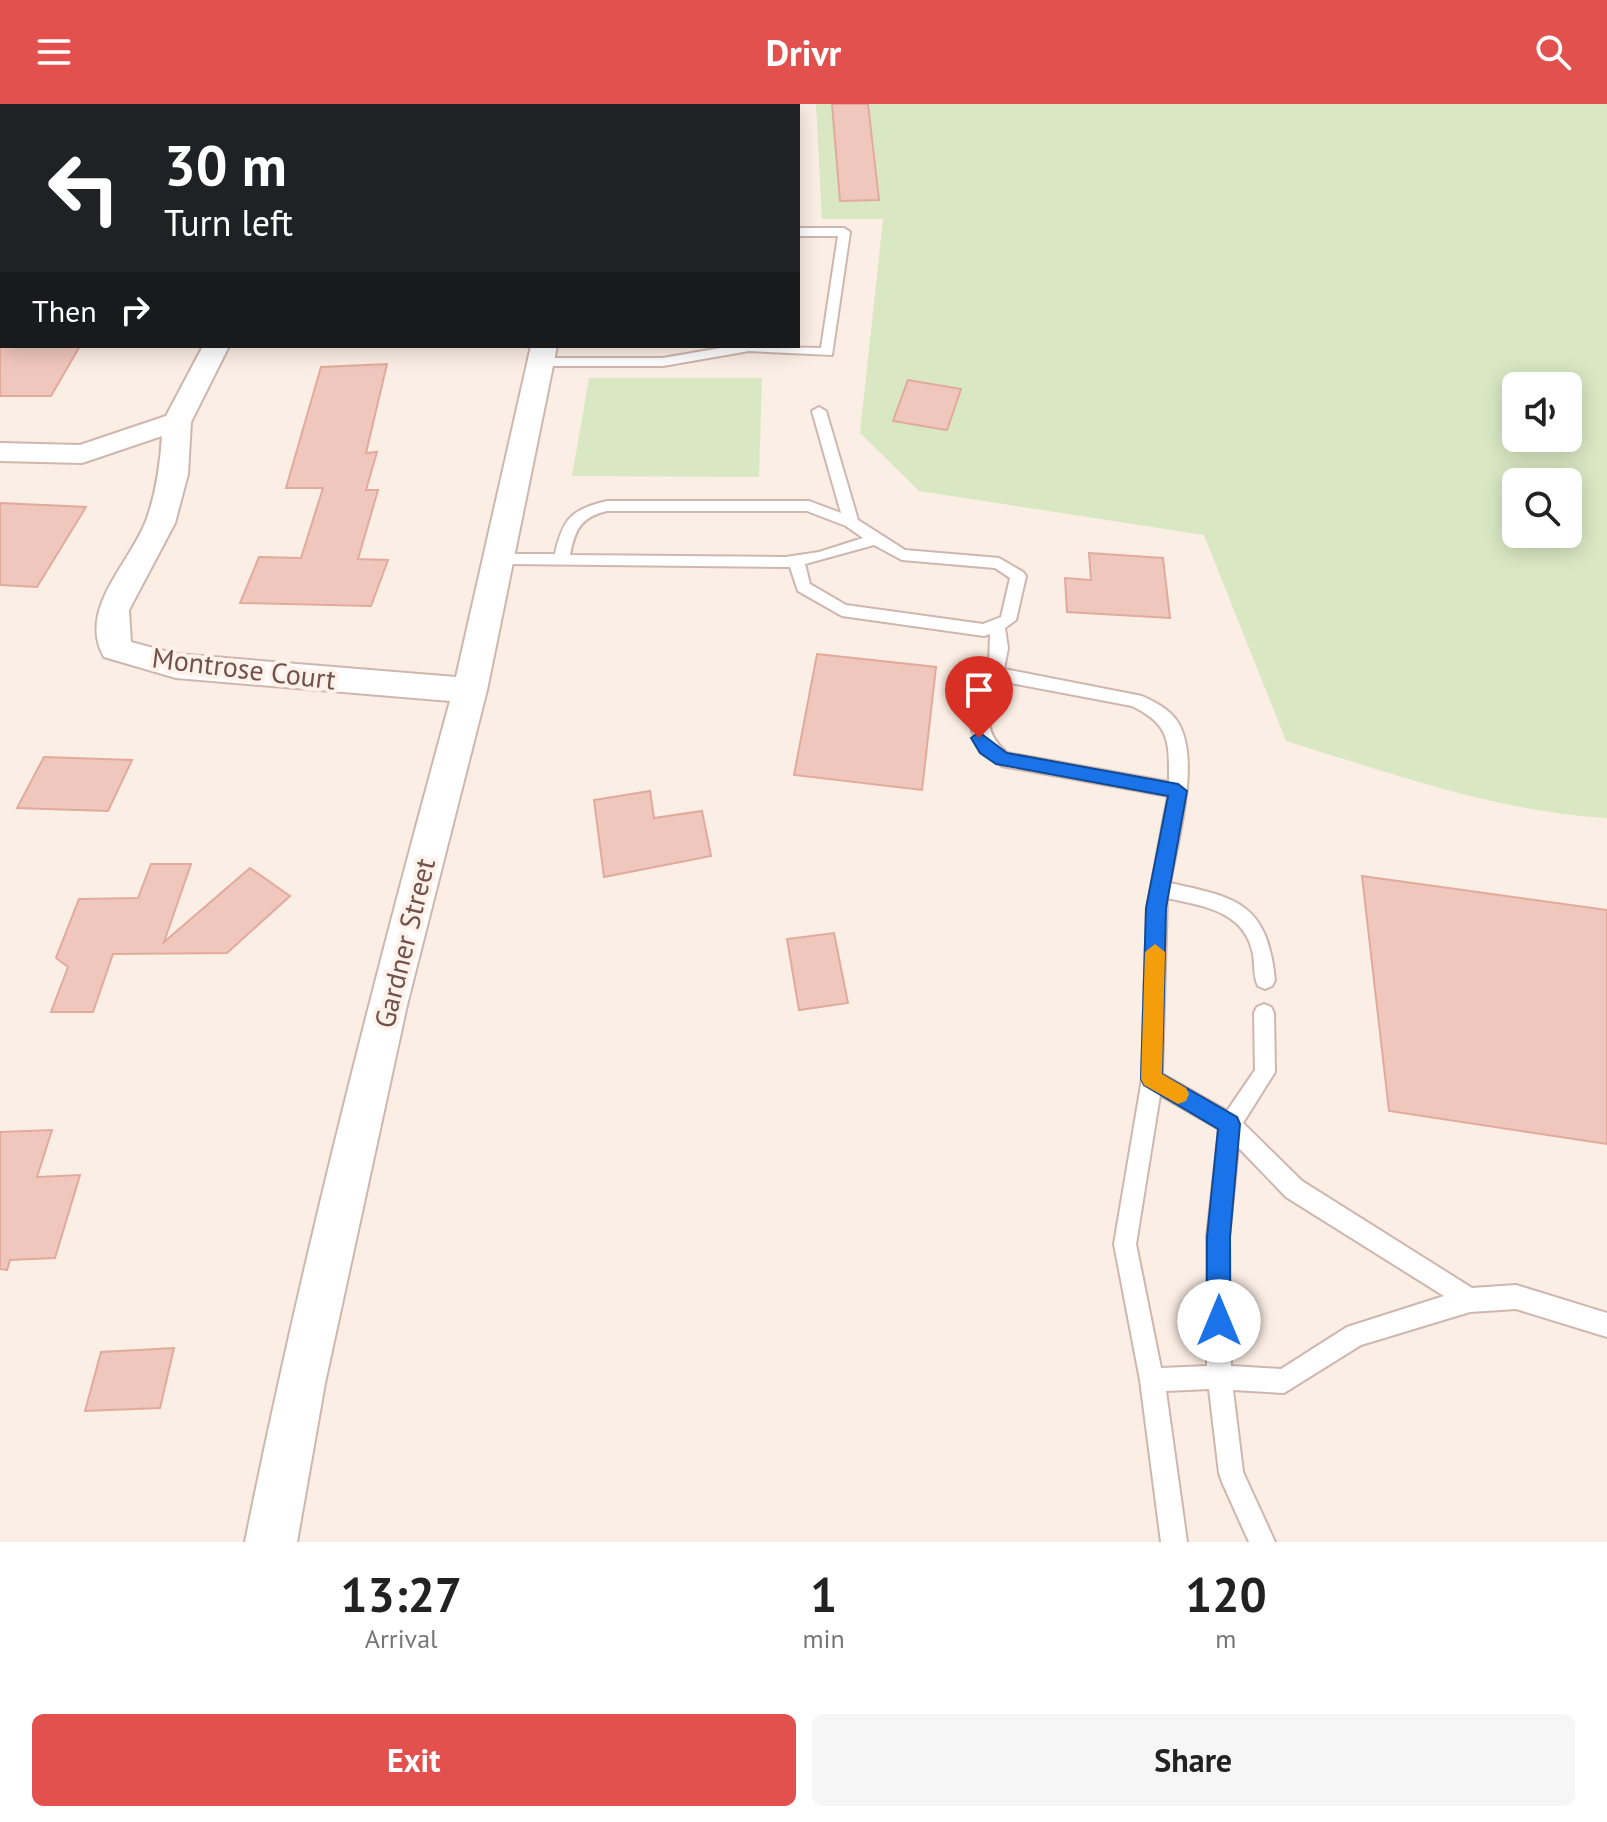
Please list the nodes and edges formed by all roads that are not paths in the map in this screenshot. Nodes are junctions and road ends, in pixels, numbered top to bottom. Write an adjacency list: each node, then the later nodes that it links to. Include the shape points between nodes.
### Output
1 (800, 232): 5 (lane, via 844,232 827,352)
2 (215, 348): 10 (street, Montrose Court)
3 (625, 348): 8 (lane)
4 (734, 348): 6 (lane)
5 (765, 348)
6 (703, 350): 8 (lane, via 663,362)
7 (542, 354): 8 (lane); 14 (street, Gardner Street)
8 (622, 362)
9 (819, 411): 12 (lane)
10 (177, 422): 11 (street, via 82,454); 19 (street, Montrose Court, via 174,474 160,523 113,610 115,649 176,666)
11 (0, 452)
12 (851, 523): 13 (lane); 15 (lane, via 809,506 607,506 575,516)
13 (875, 539): 16 (lane); 17 (lane, via 902,555 1010,568 1018,576 1014,603 1008,620)
14 (496, 559): 15 (lane); 19 (street, Gardner Street)
15 (562, 559): 16 (lane)
16 (796, 561): 17 (lane, via 803,587 842,610 958,628)
17 (997, 627): 18 (lane, via 1001,642)
18 (996, 674): 20 (lane, via 1136,700 1156,710 1171,725 1178,747); 20 (lane, via 977,718 979,738 1002,759)
19 (470, 690): 30 (street, Gardner Street, via 387,1005 301,1383)
20 (1178, 791): 21 (lane)
21 (1160, 889): 22 (lane, via 1222,904 1245,916 1264,950); 24 (lane)
22 (1265, 980)
23 (1264, 1013): 25 (lane, via 1265,1072)
24 (1152, 1079): 25 (lane); 29 (lane, via 1125,1244)
25 (1230, 1124): 26 (lane, via 1294,1189); 28 (lane, via 1218,1237)
26 (1470, 1300): 27 (lane, via 1516,1297); 28 (lane, via 1355,1335 1284,1381)
27 (1607, 1325)
28 (1219, 1377): 29 (lane); 32 (lane, via 1231,1473)
29 (1152, 1380): 31 (lane)
30 (271, 1542)
31 (1174, 1542)
32 (1262, 1542)

